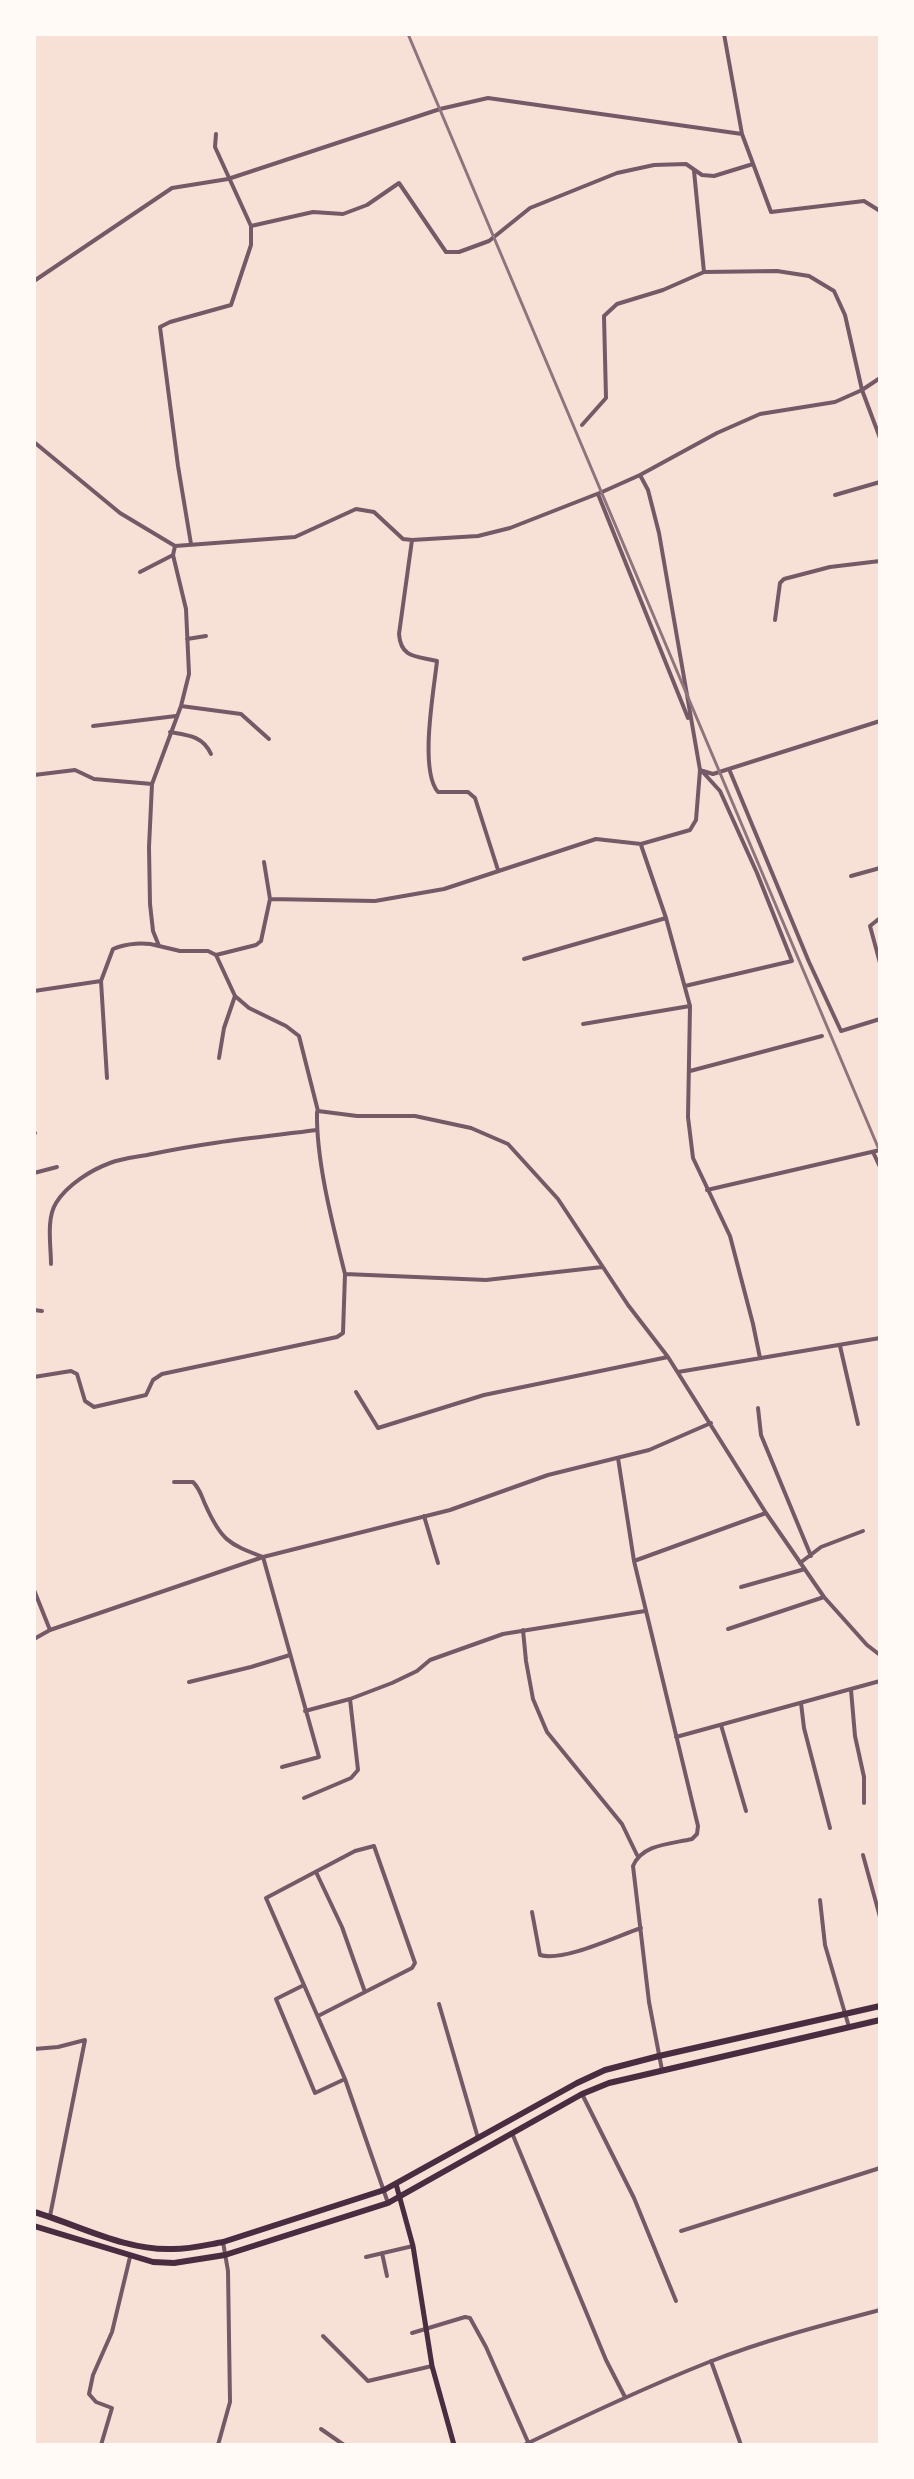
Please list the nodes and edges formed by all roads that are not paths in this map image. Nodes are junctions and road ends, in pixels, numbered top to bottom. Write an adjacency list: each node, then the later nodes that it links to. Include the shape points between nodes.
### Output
1 (724, 34): 3 (street)
2 (216, 134): 6 (street, via 215,147)
3 (742, 134): 4 (street); 6 (street, via 488,98)
4 (753, 164): 5 (street, via 714,176); 7 (street, via 771,212 864,201)
5 (694, 170): 8 (street, via 686,164 654,165 617,173 530,208 489,241 459,252 446,252 399,183 343,214 313,212); 9 (street)
6 (228, 179): 8 (street); 10 (street, via 172,188)
7 (880, 211)
8 (251, 226): 21 (street, via 251,245 231,305 160,327)
9 (704, 272): 12 (street, via 777,271 809,276 834,291 845,315); 13 (street, via 617,304 604,316 606,398)
10 (34, 281)
11 (880, 378): 12 (street)
12 (862, 390): 14 (street); 16 (street, via 835,402 760,414)
13 (582, 425)
14 (880, 438)
15 (34, 442): 22 (street, via 120,513)
16 (640, 475): 18 (street); 37 (street, via 659,533)
17 (880, 482): 19 (street)
18 (598, 494): 20 (street, via 478,536); 37 (street, via 690,721)
19 (835, 495)
20 (412, 540): 21 (street, via 403,539 374,512 356,509 295,537); 43 (street, via 400,647 437,661 428,756 433,787 438,792 468,792 475,798)
21 (191, 544): 22 (street)
22 (175, 546): 23 (street)
23 (173, 555): 25 (street); 28 (street)
24 (880, 561): 26 (street, via 784,579)
25 (140, 572)
26 (775, 620)
27 (206, 636): 28 (street)
28 (187, 639): 29 (street, via 189,674)
29 (181, 706): 30 (street); 34 (street, via 241,714)
30 (176, 716): 32 (street); 33 (street)
31 (880, 721): 36 (street)
32 (93, 726)
33 (170, 732): 35 (street, via 206,743); 39 (street)
34 (269, 739)
35 (211, 754)
36 (729, 769): 37 (street, via 713,774); 57 (street, via 841,1031)
37 (700, 770): 40 (street, via 696,820 690,830); 53 (street, via 720,791 792,961)
38 (34, 775): 39 (street, via 75,770 94,779)
39 (152, 784): 48 (street, via 150,904)
40 (641, 844): 43 (street, via 596,839); 46 (street)
41 (264, 862): 45 (street)
42 (880, 868): 44 (street)
43 (498, 870): 45 (street, via 444,889 375,901)
44 (851, 876)
45 (270, 899): 49 (street, via 261,941)
46 (666, 918): 50 (street); 53 (street)
47 (880, 918): 51 (street, via 870,926)
48 (159, 946): 49 (street); 52 (street, via 113,949)
49 (216, 955): 55 (street)
50 (524, 959)
51 (880, 963)
52 (101, 981): 54 (street); 62 (street)
53 (685, 986): 56 (street)
54 (34, 991)
55 (235, 996): 60 (street); 63 (street, via 299,1036)
56 (690, 1006): 58 (street); 61 (street)
57 (880, 1019)
58 (583, 1024)
59 (822, 1036): 61 (street)
60 (219, 1058)
61 (690, 1071): 70 (street, via 690,1142)
62 (107, 1078)
63 (318, 1111): 64 (street); 72 (street, via 415,1116 471,1128 508,1144 558,1199)
64 (317, 1130): 71 (street, via 169,1150 93,1171 55,1205); 73 (street)
65 (880, 1150): 66 (street)
66 (873, 1152): 68 (street); 70 (street)
67 (57, 1167): 69 (street)
68 (880, 1167)
69 (34, 1173)
70 (707, 1190): 79 (street, via 730,1236)
71 (51, 1264)
72 (602, 1267): 73 (street, via 486,1280); 78 (street)
73 (345, 1274): 81 (street, via 343,1333 337,1337 162,1374 146,1395 94,1407 85,1401 77,1374)
74 (34, 1310): 75 (street)
75 (42, 1311)
76 (880, 1338): 77 (street)
77 (840, 1346): 79 (street); 85 (street)
78 (668, 1357): 80 (street); 82 (street, via 484,1395 378,1428)
79 (760, 1358): 80 (street)
80 (678, 1372): 84 (street)
81 (34, 1377)
82 (356, 1392)
83 (758, 1408): 91 (street, via 761,1435)
84 (711, 1423): 86 (street); 88 (street)
85 (858, 1424)
86 (618, 1458): 89 (street); 93 (street)
87 (174, 1482): 92 (street, via 193,1482 224,1538)
88 (766, 1513): 93 (street); 95 (street)
89 (424, 1516): 92 (street); 94 (street)
90 (863, 1531): 91 (street)
91 (811, 1556): 95 (street)
92 (263, 1557): 102 (street); 105 (street)
93 (634, 1561): 100 (street)
94 (438, 1563)
95 (800, 1563): 96 (street)
96 (805, 1569): 97 (street); 99 (street)
97 (741, 1587)
98 (34, 1590): 102 (street)
99 (824, 1597): 101 (street); 106 (street)
100 (645, 1611): 103 (street); 114 (street)
101 (728, 1629)
102 (50, 1630): 104 (street)
103 (523, 1630): 110 (street, via 430,1660 417,1671); 120 (street, via 533,1699 547,1732 622,1824)
104 (34, 1639)
105 (290, 1655): 108 (street); 112 (street)
106 (880, 1655)
107 (880, 1681): 109 (street)
108 (189, 1682)
109 (851, 1689): 111 (street); 117 (street)
110 (350, 1699): 112 (street); 116 (street, via 358,1770)
111 (801, 1703): 113 (street); 119 (street)
112 (305, 1711): 115 (street, via 319,1757)
113 (721, 1725): 114 (street); 118 (street)
114 (676, 1737): 120 (street, via 697,1834)
115 (282, 1767)
116 (304, 1798)
117 (864, 1803)
118 (746, 1811)
119 (830, 1828)
120 (637, 1855): 126 (street, via 633,1866)
121 (863, 1855): 125 (street)
122 (316, 1872): 127 (street, via 266,1898); 128 (street); 128 (street, via 374,1846 415,1963)
123 (820, 1900): 131 (street, via 825,1945)
124 (532, 1912): 126 (street, via 540,1955 549,1958)
125 (880, 1917)
126 (641, 1928): 136 (street)
127 (304, 1985): 132 (street); 138 (street, via 276,1999 315,2093)
128 (365, 1992): 132 (street)
129 (439, 2004): 141 (street)
130 (880, 2006): 131 (main road)
131 (846, 2014): 134 (street); 136 (main road)
132 (318, 2016): 138 (street)
133 (880, 2020): 134 (main road)
134 (849, 2027): 137 (main road)
135 (34, 2049): 148 (street, via 85,2040)
136 (659, 2056): 137 (street); 141 (main road, via 605,2070)
137 (662, 2070): 139 (main road)
138 (345, 2079): 144 (street)
139 (582, 2094): 140 (main road); 158 (street, via 634,2198)
140 (512, 2133): 145 (main road); 165 (street)
141 (478, 2138): 143 (main road)
142 (880, 2168): 150 (street)
143 (396, 2184): 144 (main road); 145 (main road)
144 (384, 2190): 146 (street); 151 (main road)
145 (400, 2197): 146 (main road); 152 (main road)
146 (388, 2203): 154 (main road)
147 (34, 2212): 148 (main road)
148 (50, 2216): 151 (main road, via 156,2249)
149 (34, 2226): 155 (main road)
150 (681, 2231)
151 (223, 2242): 154 (street)
152 (413, 2246): 153 (street); 160 (main road)
153 (382, 2253): 156 (street); 157 (street)
154 (225, 2255): 155 (main road, via 174,2263); 169 (street, via 230,2402)
155 (130, 2257): 168 (street, via 112,2332 89,2394 112,2408)
156 (366, 2257)
157 (387, 2276)
158 (676, 2301)
159 (880, 2310): 163 (street)
160 (425, 2331): 161 (street); 164 (main road); 167 (street, via 470,2318)
161 (412, 2333)
162 (323, 2336): 164 (street, via 368,2381)
163 (711, 2361): 165 (street); 172 (street)
164 (432, 2366): 171 (main road)
165 (625, 2397): 167 (street)
166 (321, 2429): 170 (street)
167 (526, 2444)
168 (101, 2445)
169 (218, 2445)
170 (344, 2445)
171 (454, 2445)
172 (741, 2445)

